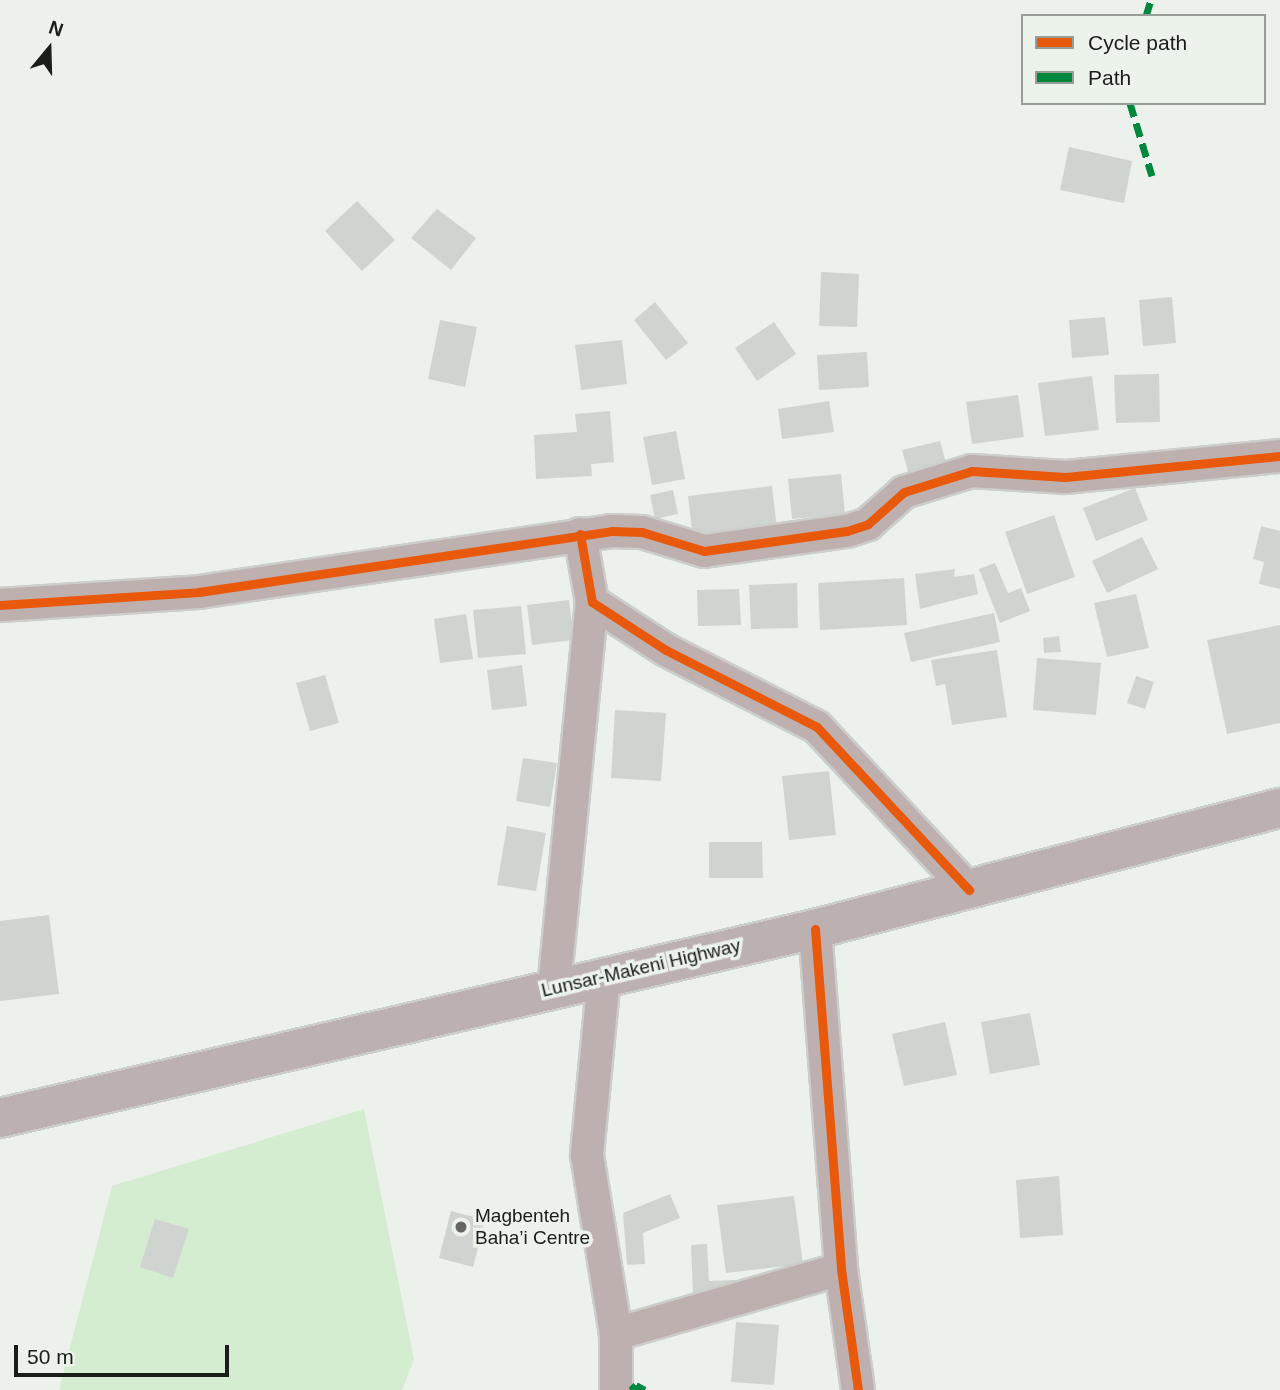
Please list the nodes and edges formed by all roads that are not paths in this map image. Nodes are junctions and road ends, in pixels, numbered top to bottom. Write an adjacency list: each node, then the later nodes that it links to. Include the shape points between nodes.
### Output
1 (1280, 456): 2 (street, via 1065,477 972,471 904,492 867,524 847,531 704,551 642,532)
2 (580, 534): 3 (street); 4 (street, via 199,592)
3 (592, 602): 6 (street, via 666,650 817,727); 9 (street)
4 (0, 605)
5 (1280, 808): 6 (main road, Lunsar-Makeni Highway)
6 (970, 890): 7 (main road, Lunsar-Makeni Highway)
7 (815, 929): 8 (main road, Lunsar-Makeni Highway); 11 (street)
8 (604, 977): 9 (main road, Lunsar-Makeni Highway); 12 (street, via 587,1155)
9 (554, 988): 10 (main road, Lunsar-Makeni Highway)
10 (0, 1118)
11 (841, 1269): 12 (street); 14 (street)
12 (616, 1334): 13 (street)
13 (616, 1390)
14 (858, 1390)

